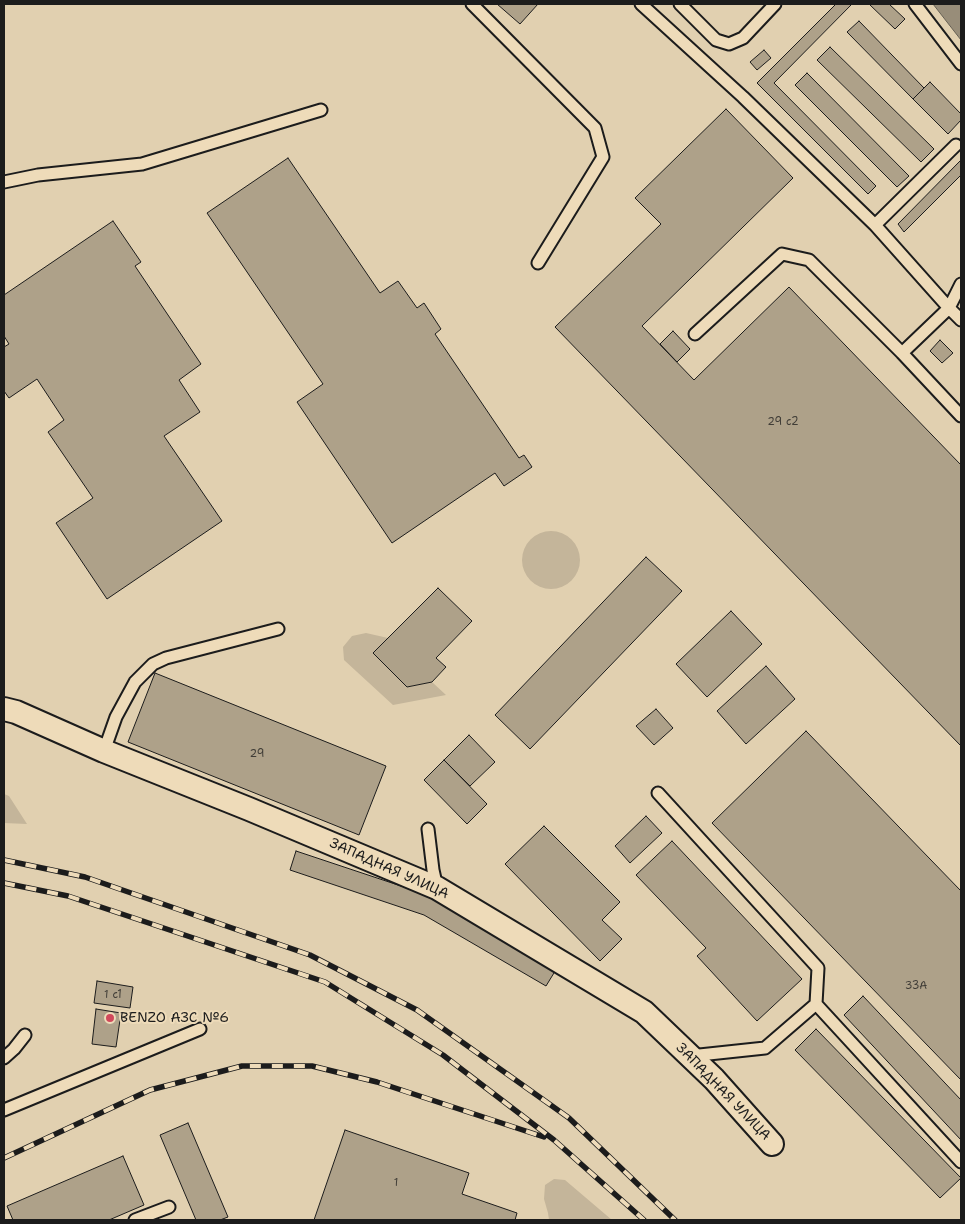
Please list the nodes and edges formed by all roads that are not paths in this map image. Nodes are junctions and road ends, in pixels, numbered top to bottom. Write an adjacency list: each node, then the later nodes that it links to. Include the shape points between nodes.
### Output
1 (472, 4): 11 (lane, via 595,128 603,157)
2 (641, 4): 10 (lane, via 743,96)
3 (680, 4): 4 (lane, via 716,40 729,44 743,38)
4 (775, 4)
5 (915, 4): 6 (lane)
6 (961, 64)
7 (321, 110): 9 (lane, via 142,164 38,175)
8 (956, 145): 10 (lane)
9 (4, 182)
10 (874, 225): 13 (lane)
11 (538, 263)
12 (961, 284): 13 (lane)
13 (949, 308): 14 (lane); 16 (lane)
14 (961, 320)
15 (695, 334): 16 (lane, via 782,254 809,260)
16 (902, 353): 17 (lane)
17 (961, 416)
18 (278, 630): 20 (lane, via 153,664 135,682 116,717)
19 (4, 709): 20 (street, ЗАПАДНАЯ УЛИЦА)
20 (104, 751): 23 (street, ЗАПАДНАЯ УЛИЦА)
21 (658, 792): 24 (lane, via 818,968)
22 (428, 829): 23 (lane)
23 (437, 888): 27 (street, ЗАПАДНАЯ УЛИЦА, via 644,1012)
24 (816, 1004): 27 (lane, via 765,1048); 31 (lane)
25 (200, 1029): 29 (lane)
26 (25, 1036): 28 (lane)
27 (690, 1056): 30 (street, ЗАПАДНАЯ УЛИЦА, via 714,1078)
28 (4, 1058)
29 (4, 1110)
30 (772, 1144)
31 (961, 1162)
32 (169, 1207): 33 (lane)
33 (135, 1220)

